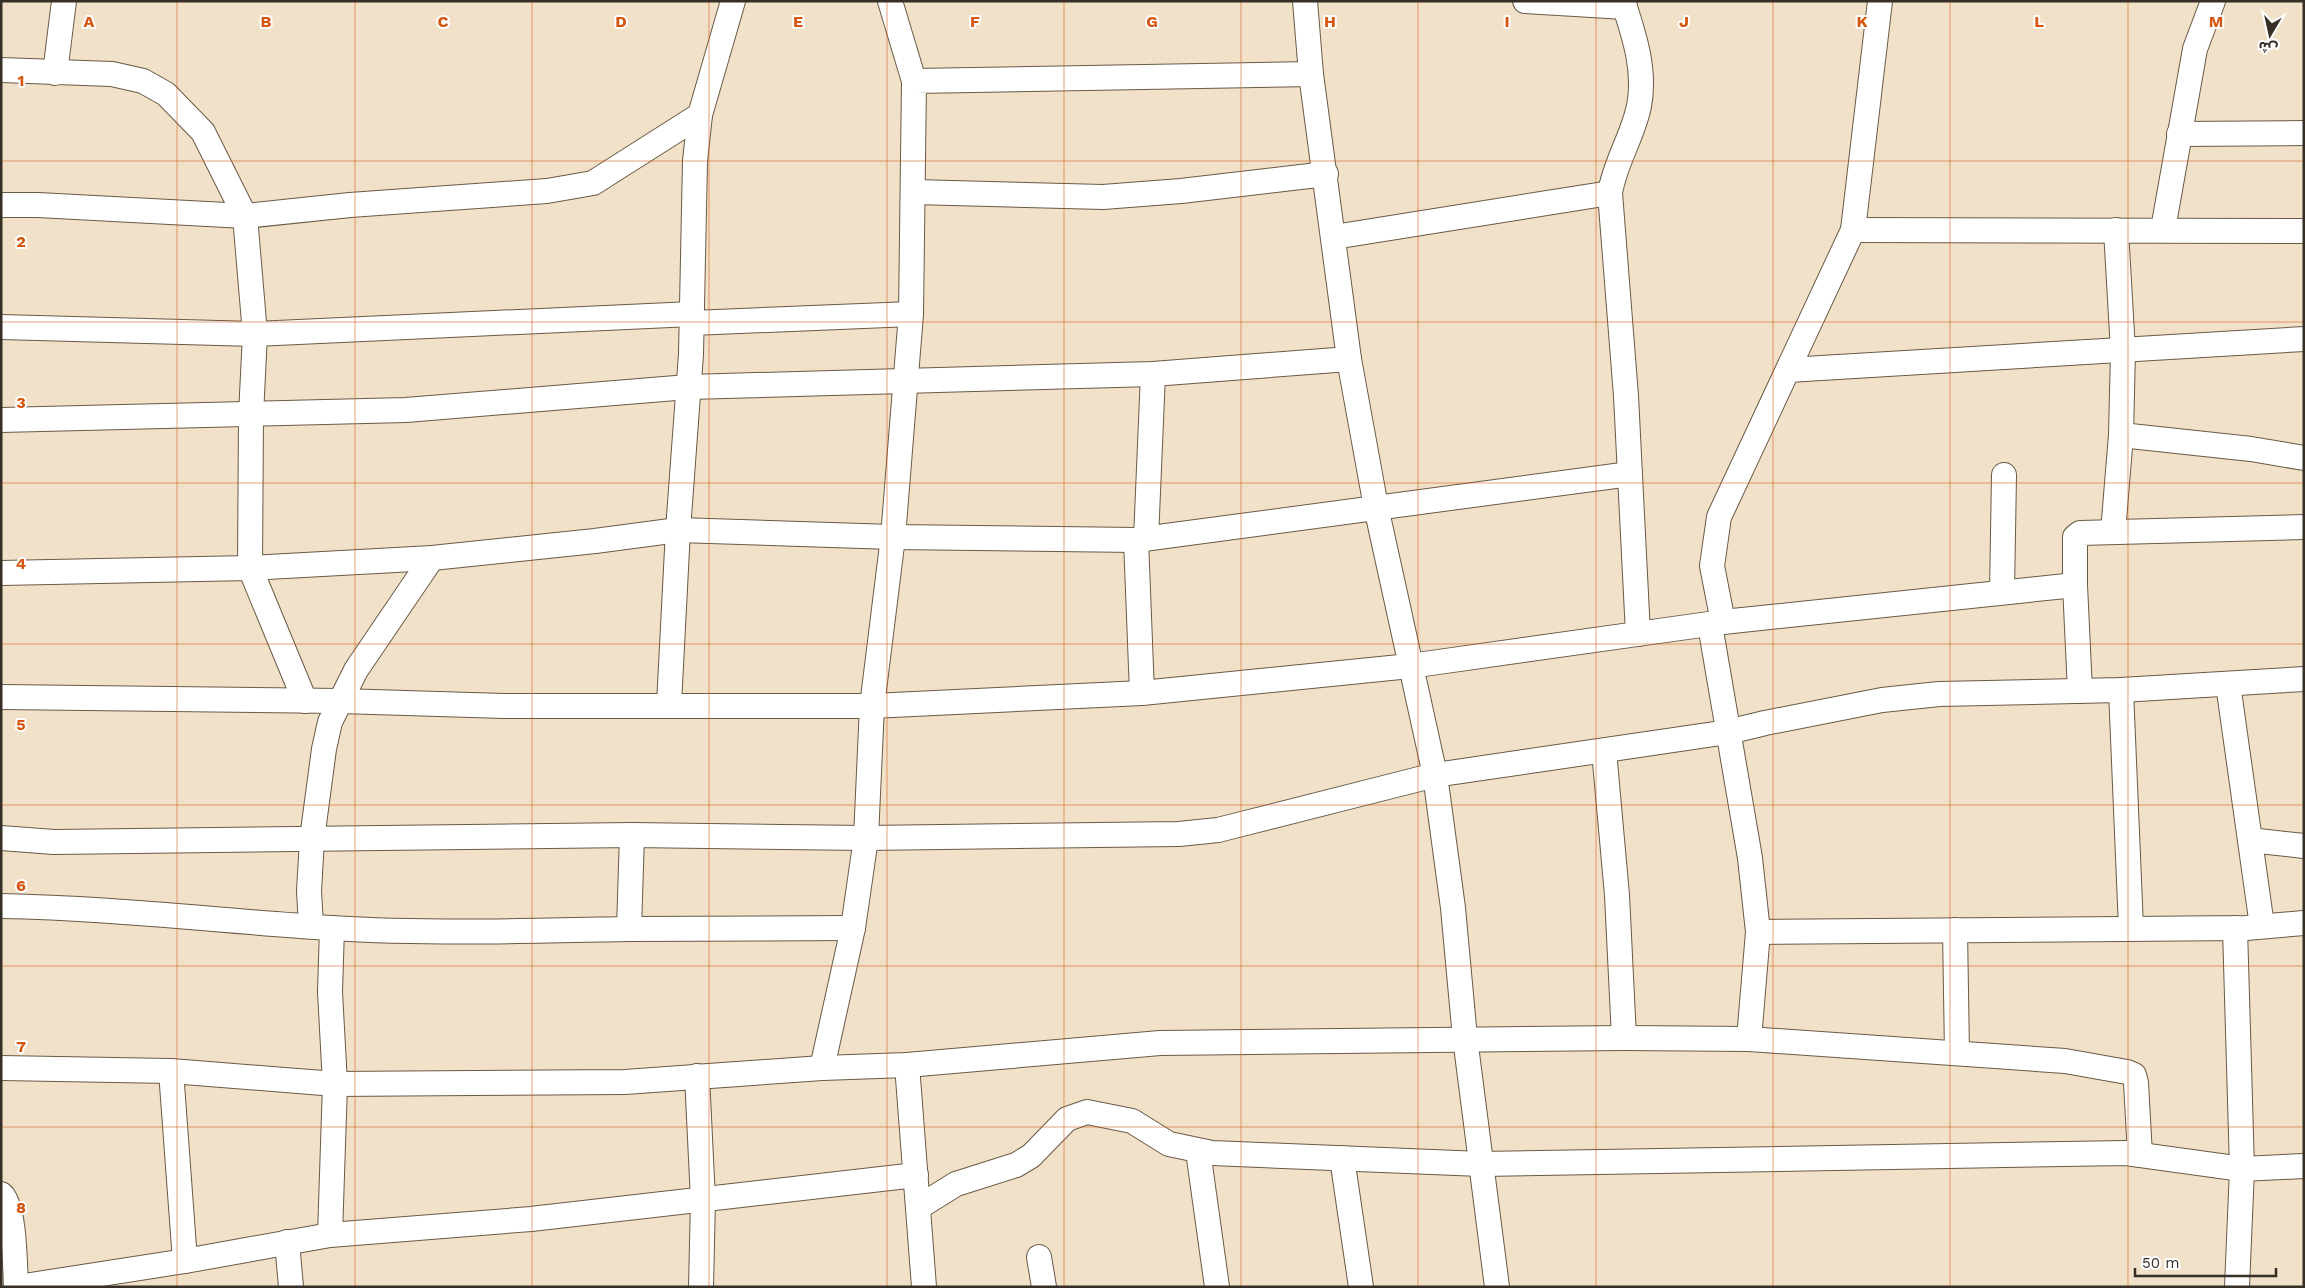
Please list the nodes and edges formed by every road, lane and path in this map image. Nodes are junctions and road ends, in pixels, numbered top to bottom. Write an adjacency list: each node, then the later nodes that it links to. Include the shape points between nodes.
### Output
1 (64, 1): 10 (street)
2 (734, 1): 13 (street)
3 (890, 1): 12 (street)
4 (1305, 1): 11 (street)
5 (1525, 1): 8 (street)
6 (1880, 1): 22 (street)
7 (2213, 1): 15 (street, via 2195,49)
8 (1624, 4): 18 (street, via 1642,76 1639,106)
9 (1, 70): 10 (street)
10 (55, 72): 20 (street, via 112,74 143,81 166,94 202,132)
11 (1311, 74): 12 (street); 16 (street)
12 (914, 81): 17 (street)
13 (700, 115): 20 (street, via 592,183 547,191); 27 (street, via 695,161)
14 (2304, 133): 15 (street)
15 (2179, 134): 21 (street)
16 (1326, 174): 17 (street, via 1103,197); 25 (street)
17 (914, 192): 26 (street)
18 (1610, 193): 25 (street); 41 (street)
19 (1, 205): 20 (street)
20 (244, 216): 29 (street)
21 (2163, 229): 23 (street); 24 (street)
22 (1853, 230): 23 (street); 33 (street)
23 (2116, 230): 31 (street)
24 (2304, 231)
25 (1334, 237): 32 (street)
26 (910, 314): 27 (street); 35 (street)
27 (692, 318): 29 (street); 36 (street)
28 (1, 327): 29 (street)
29 (255, 334): 37 (street)
30 (2304, 339): 31 (street)
31 (2123, 351): 33 (street); 39 (street)
32 (1349, 359): 34 (street); 43 (street)
33 (1788, 370): 54 (street, via 1719,517 1712,566)
34 (1153, 374): 35 (street); 48 (street)
35 (905, 382): 36 (street); 47 (street)
36 (688, 387): 37 (street, via 406,410); 45 (street)
37 (251, 416): 38 (street); 50 (street)
38 (1, 420)
39 (2121, 435): 40 (street); 46 (street)
40 (2304, 458)
41 (1630, 474): 43 (street); 55 (street)
42 (2004, 475): 53 (street)
43 (1376, 507): 48 (street); 56 (street)
44 (2304, 527): 46 (street)
45 (678, 530): 47 (street); 49 (street); 65 (street)
46 (2113, 532): 52 (street, via 2080,533 2075,537)
47 (893, 537): 48 (street); 66 (street)
48 (1141, 539): 61 (street)
49 (432, 558): 50 (street); 64 (street, via 356,670)
50 (250, 568): 51 (street); 63 (street)
51 (1, 573)
52 (2075, 585): 53 (street); 60 (street)
53 (2002, 592): 54 (street)
54 (1717, 624): 55 (street); 67 (street)
55 (1638, 634): 56 (street)
56 (1410, 666): 61 (street); 69 (street)
57 (2304, 679): 58 (street)
58 (2228, 684): 59 (street); 74 (street)
59 (2122, 690): 60 (street); 81 (street)
60 (2080, 691): 67 (street, via 1939,694 1882,700)
61 (1142, 693): 66 (street)
62 (1, 697): 63 (street)
63 (305, 700): 64 (street)
64 (340, 701): 65 (street, via 504,706); 73 (street, via 330,722 324,749)
65 (669, 704): 66 (street)
66 (872, 706): 72 (street)
67 (1728, 732): 68 (street); 85 (street, via 1750,858)
68 (1604, 751): 69 (street); 87 (street, via 1617,895)
69 (1435, 775): 72 (street, via 1218,830 1179,834); 86 (street)
70 (632, 834): 72 (street); 73 (street); 83 (street)
71 (1, 838): 73 (street, via 54,842)
72 (866, 838): 80 (street)
73 (312, 839): 79 (street, via 309,890)
74 (2250, 840): 75 (street); 78 (street)
75 (2304, 846)
76 (1, 906): 79 (street, via 74,907)
77 (2304, 923): 78 (street)
78 (2262, 926): 82 (street)
79 (321, 927): 83 (street, via 481,932); 95 (street, via 330,992)
80 (853, 928): 83 (street); 92 (street)
81 (2131, 928): 82 (street); 84 (street)
82 (2235, 928): 101 (street)
83 (629, 929)
84 (1956, 930): 85 (street); 89 (street)
85 (1758, 932): 88 (street)
86 (1466, 1038): 87 (street); 90 (street, via 1160,1043); 99 (street)
87 (1624, 1038): 88 (street)
88 (1749, 1039): 89 (street)
89 (1957, 1053): 97 (street, via 2065,1061 2134,1075)
90 (907, 1065): 92 (street); 102 (street)
91 (1, 1068): 93 (street)
92 (822, 1068): 94 (street)
93 (171, 1071): 95 (street); 109 (street)
94 (697, 1076): 95 (street, via 625,1082); 104 (street)
95 (335, 1084): 106 (street)
96 (1198, 1151): 98 (street); 105 (street, via 1169,1144 1132,1121 1087,1112 1068,1119 1031,1156 1016,1166 956,1184); 115 (street)
97 (2140, 1154): 99 (street); 101 (street)
98 (1342, 1158): 99 (street); 116 (street)
99 (1481, 1164): 117 (street)
100 (2304, 1166): 101 (street)
101 (2242, 1168): 118 (street)
102 (916, 1175): 104 (street); 105 (street)
103 (1, 1194): 110 (street, via 5,1196 10,1210)
104 (703, 1200): 106 (street, via 531,1219); 112 (street)
105 (919, 1207): 113 (street)
106 (330, 1235): 107 (street)
107 (287, 1242): 109 (street); 111 (street)
108 (1040, 1257): 114 (street)
109 (185, 1261): 110 (street)
110 (17, 1287)
111 (291, 1287)
112 (701, 1287)
113 (924, 1287)
114 (1044, 1287)
115 (1217, 1287)
116 (1361, 1287)
117 (1497, 1287)
118 (2237, 1287)

